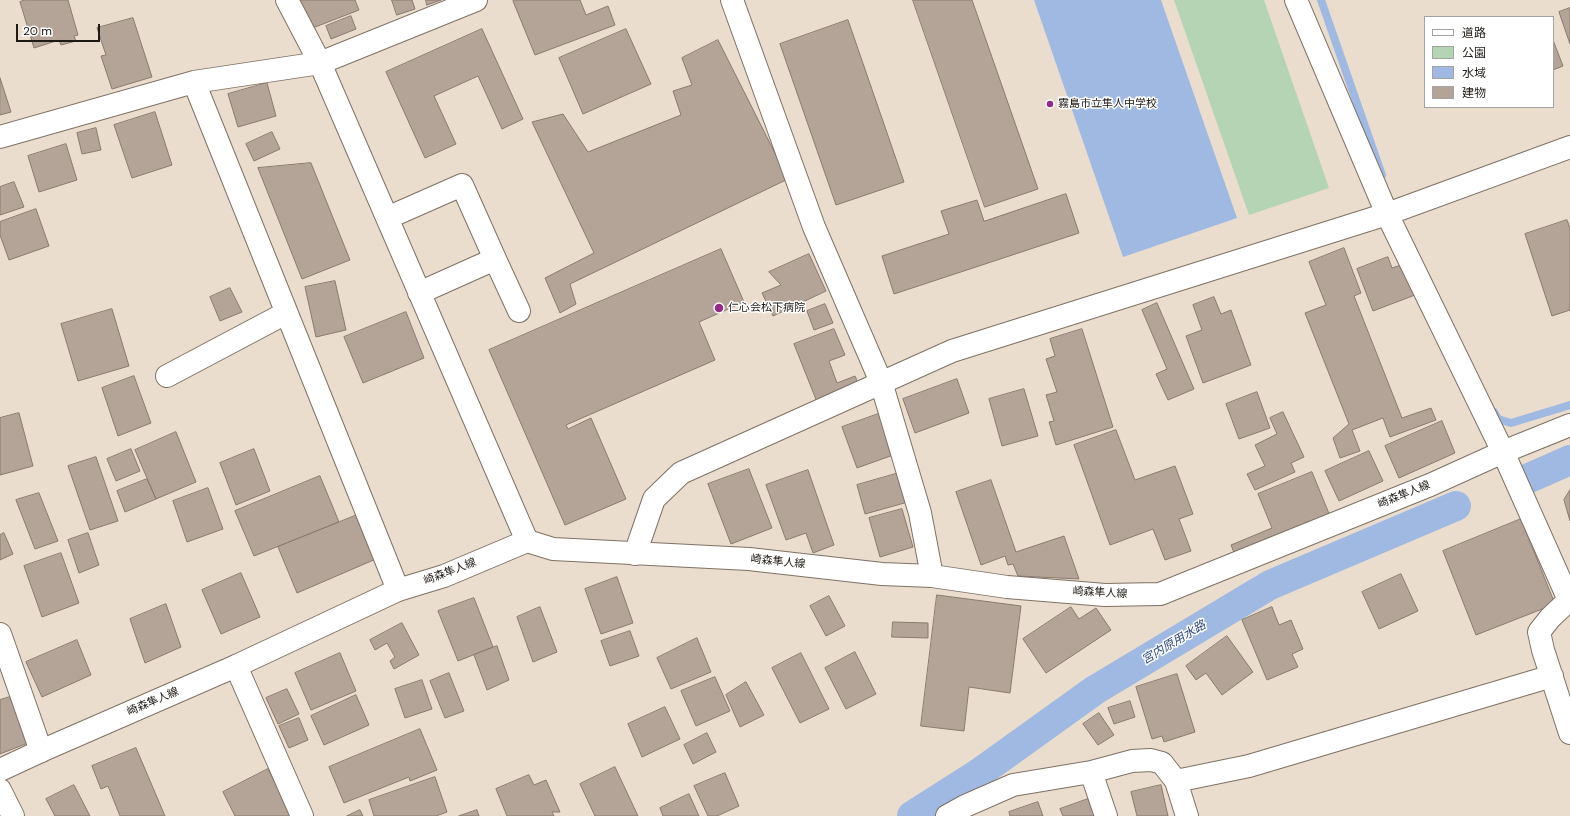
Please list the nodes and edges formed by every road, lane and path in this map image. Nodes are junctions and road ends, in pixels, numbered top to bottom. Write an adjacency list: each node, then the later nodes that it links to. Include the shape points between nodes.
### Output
1 (287, 0): 5 (street)
2 (476, 0): 5 (street)
3 (732, 0): 16 (street, via 814,227)
4 (1296, 0): 9 (street)
5 (320, 63): 6 (street); 10 (street)
6 (194, 82): 7 (street); 14 (street)
7 (0, 137)
8 (1570, 147): 9 (street)
9 (1387, 214): 16 (street, via 952,351); 18 (street)
10 (387, 218): 11 (street, via 462,185); 12 (street)
11 (495, 260): 12 (street); 13 (street)
12 (420, 293): 19 (street)
13 (519, 311)
14 (286, 313): 15 (street); 22 (street)
15 (167, 376)
16 (881, 382): 20 (street, via 681,473 654,499); 21 (street, via 920,513)
17 (1570, 425): 18 (street, 崎森隼人線)
18 (1503, 452): 21 (street, 崎森隼人線, via 1430,485 1160,594 1105,595 1007,587); 23 (street)
19 (527, 540): 20 (street, 崎森隼人線, via 553,549); 22 (street, 崎森隼人線, via 444,576)
20 (635, 554): 21 (street, 崎森隼人線, via 749,558 882,574)
21 (932, 576)
22 (398, 590): 25 (street, 崎森隼人線)
23 (1570, 600): 26 (street, via 1539,632)
24 (0, 634): 28 (street)
25 (236, 666): 28 (street, 崎森隼人線); 35 (street)
26 (1552, 676): 27 (street); 31 (street, via 1248,766)
27 (1570, 733)
28 (41, 751): 29 (street, 崎森隼人線)
29 (0, 770)
30 (1091, 772): 31 (street, via 1132,761 1151,760 1162,763); 33 (street, via 1013,785); 36 (street)
31 (1176, 780): 37 (street)
32 (0, 790): 34 (street)
33 (960, 813)
34 (13, 816)
35 (302, 816)
36 (1106, 816)
37 (1187, 816)

